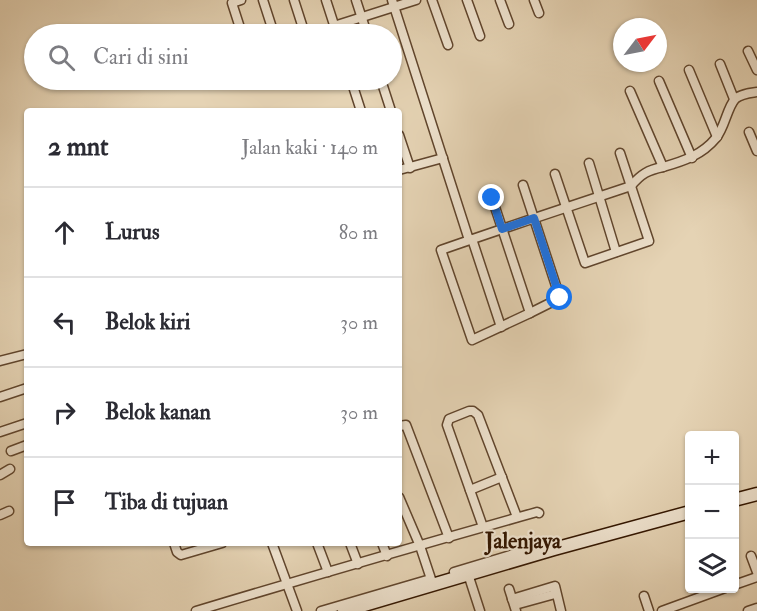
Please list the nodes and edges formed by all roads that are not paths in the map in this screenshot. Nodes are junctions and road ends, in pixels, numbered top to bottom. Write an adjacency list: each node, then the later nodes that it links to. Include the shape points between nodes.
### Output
1 (241, 0): 14 (street, via 232,3)
2 (263, 0): 15 (street)
3 (294, 0): 16 (street)
4 (326, 0): 17 (street)
5 (356, 0): 13 (street)
6 (416, 0): 11 (street)
7 (432, 0): 24 (street)
8 (467, 0): 23 (street)
9 (500, 0): 21 (street)
10 (534, 0): 12 (street)
11 (394, 4): 13 (street); 20 (street)
12 (539, 13)
13 (362, 18): 18 (street); 19 (street)
14 (239, 24)
15 (271, 24)
16 (302, 24)
17 (333, 24)
18 (348, 24)
19 (364, 24)
20 (400, 24)
21 (509, 24)
22 (402, 29): 42 (street)
23 (480, 36)
24 (448, 45)
25 (748, 51): 28 (street)
26 (720, 64): 34 (street)
27 (689, 70): 38 (street)
28 (757, 70)
29 (659, 81): 43 (street)
30 (354, 90): 35 (street)
31 (384, 90): 36 (street)
32 (630, 91): 45 (street)
33 (757, 92): 34 (street)
34 (734, 99): 38 (street)
35 (360, 108)
36 (390, 108)
37 (748, 132): 40 (street)
38 (717, 137): 43 (street)
39 (402, 144): 46 (street)
40 (757, 151)
41 (620, 153): 50 (street)
42 (443, 158): 46 (street); 56 (street)
43 (692, 158): 45 (street)
44 (589, 163): 51 (street)
45 (663, 167): 50 (street, via 648,170)
46 (410, 168): 47 (street)
47 (402, 169)
48 (555, 174): 53 (street)
49 (523, 185): 54 (street)
50 (631, 186): 51 (street); 57 (street, via 649,241)
51 (599, 197): 53 (street); 57 (street)
52 (492, 198): 55 (street)
53 (566, 207): 54 (street); 57 (street, via 585,263)
54 (534, 218): 55 (street); 58 (street, via 560,298)
55 (502, 229): 56 (street); 58 (street)
56 (471, 239): 59 (street); 59 (street, via 441,249 472,340)
57 (616, 252)
58 (530, 313): 59 (street)
59 (501, 327)
60 (24, 355): 61 (street)
61 (0, 361)
62 (24, 389): 63 (street)
63 (0, 397)
64 (24, 424): 66 (street)
65 (402, 425): 82 (street)
66 (0, 431)
67 (24, 446): 68 (street)
68 (11, 451)
69 (9, 469): 70 (street)
70 (0, 475)
71 (502, 477): 72 (street); 72 (street, via 478,415 469,411 449,419 446,422); 80 (street)
72 (470, 490): 81 (street)
73 (757, 494): 74 (main road)
74 (739, 499)
75 (402, 504): 89 (street)
76 (9, 511): 79 (street)
77 (539, 513): 80 (street)
78 (685, 513): 95 (main road)
79 (0, 516)
80 (517, 517): 81 (street)
81 (483, 527): 82 (street)
82 (449, 538): 89 (street)
83 (547, 544): 97 (street)
84 (206, 546): 90 (street, via 182,555)
85 (273, 546): 98 (street)
86 (317, 546): 94 (street)
87 (351, 546): 93 (street)
88 (383, 546): 91 (street)
89 (420, 546): 91 (street); 97 (street)
90 (176, 547)
91 (387, 556): 93 (street)
92 (751, 556): 96 (street)
93 (358, 564): 94 (street)
94 (328, 572): 98 (street)
95 (468, 574): 97 (main road); 109 (street)
96 (757, 574): 99 (street)
97 (432, 582): 107 (street); 108 (main road)
98 (287, 583): 105 (street); 106 (street)
99 (739, 583)
100 (508, 589): 103 (street)
101 (701, 593): 112 (street)
102 (644, 596): 111 (street)
103 (514, 605): 110 (street, via 555,594)
104 (757, 608): 113 (street)
105 (195, 611)
106 (297, 611)
107 (321, 611)
108 (344, 611)
109 (480, 611)
110 (561, 611)
111 (649, 611)
112 (662, 611)
113 (748, 611)

